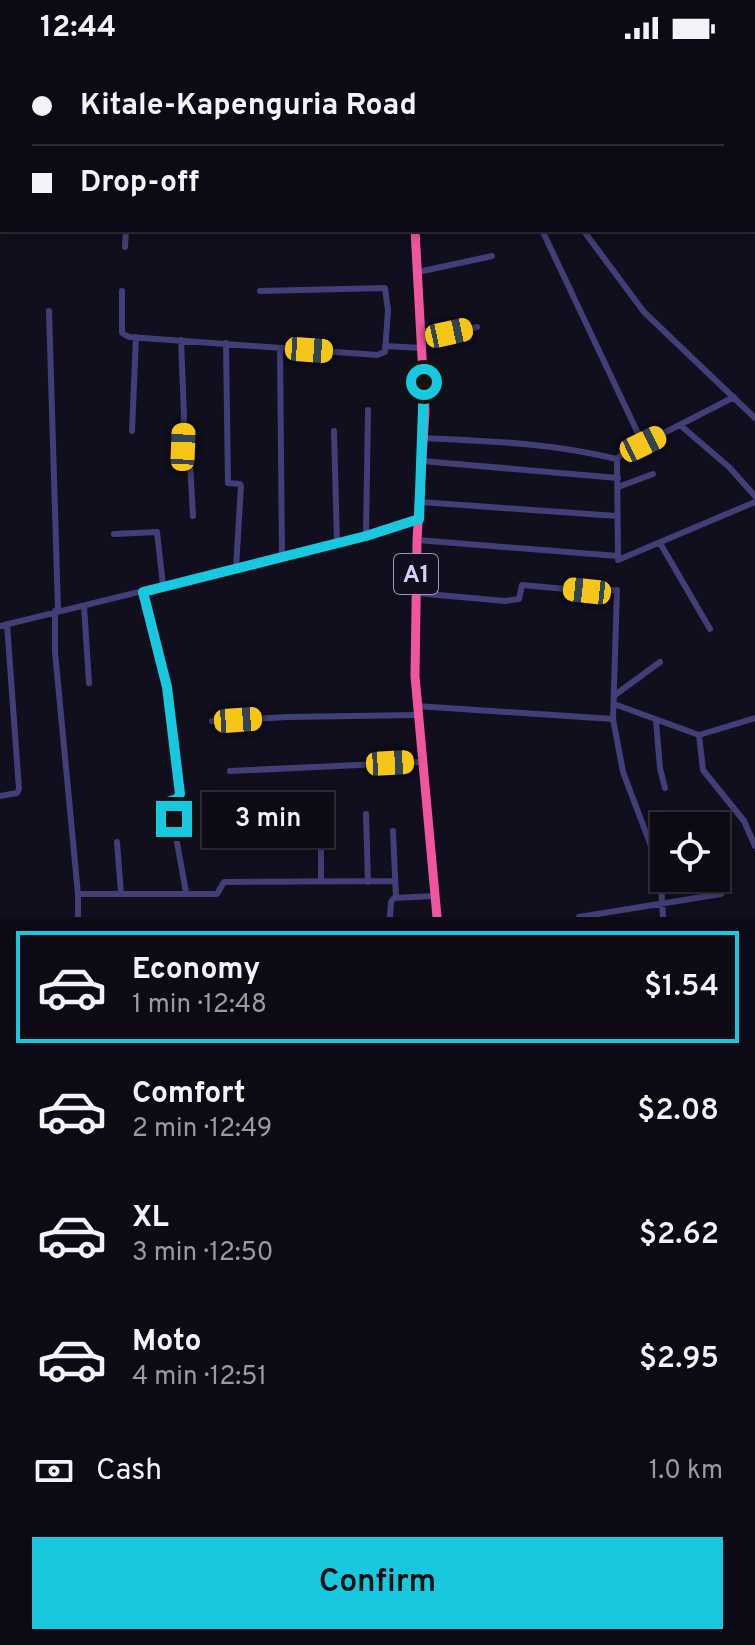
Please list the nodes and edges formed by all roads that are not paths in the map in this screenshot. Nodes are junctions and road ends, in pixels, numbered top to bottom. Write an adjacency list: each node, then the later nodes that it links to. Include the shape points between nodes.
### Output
1 (126, 232): 5 (street)
2 (415, 232): 7 (highway, A1)
3 (543, 232): 25 (street)
4 (584, 232): 18 (street, via 644,312)
5 (125, 247)
6 (492, 256): 7 (street)
7 (418, 272): 15 (highway, A1)
8 (122, 291): 12 (street, via 122,333)
9 (260, 291): 16 (street, via 385,288)
10 (49, 311): 48 (street)
11 (477, 327): 15 (street)
12 (136, 337): 13 (street); 22 (street)
13 (181, 340): 14 (street); 33 (street, via 182,459 190,462)
14 (226, 343): 17 (street); 43 (street, via 228,483 241,486)
15 (422, 344): 16 (street); 24 (highway, A1)
16 (385, 346): 17 (street, via 377,355)
17 (280, 348): 41 (street)
18 (734, 397): 20 (street); 21 (street)
19 (368, 410): 37 (street)
20 (755, 418)
21 (680, 425): 25 (street); 31 (street, via 729,467)
22 (132, 431)
23 (334, 431): 39 (street)
24 (423, 438): 26 (street, via 569,448); 27 (highway, A1)
25 (643, 444): 26 (street)
26 (617, 459): 29 (street)
27 (422, 461): 29 (street); 32 (highway, A1)
28 (653, 474): 30 (street)
29 (618, 478): 30 (street)
30 (618, 487): 34 (street)
31 (755, 499): 40 (street)
32 (420, 502): 34 (street); 35 (highway, A1)
33 (193, 516)
34 (617, 516): 42 (street)
35 (419, 519): 37 (street); 38 (highway, A1)
36 (114, 534): 44 (street, via 157,532)
37 (366, 536): 39 (street)
38 (417, 540): 42 (street); 46 (highway, A1)
39 (337, 543): 41 (street)
40 (660, 543): 42 (street); 50 (street)
41 (282, 556): 43 (street)
42 (618, 556)
43 (236, 568): 44 (street)
44 (163, 585): 45 (street)
45 (143, 592): 47 (street); 73 (street, via 167,687 180,794 170,804)
46 (416, 593): 53 (street, via 505,601 517,600 522,585 617,590); 55 (highway, A1)
47 (84, 606): 48 (street); 52 (street)
48 (56, 611): 49 (street); 75 (street, via 55,652)
49 (3, 625): 64 (street, via 19,789)
50 (710, 629)
51 (660, 662): 53 (street)
52 (89, 683)
53 (615, 695): 54 (street)
54 (614, 704): 57 (street); 59 (street)
55 (417, 710): 57 (street); 58 (street); 61 (highway, A1)
56 (755, 718): 60 (street)
57 (613, 719): 79 (street, via 623,772 660,870)
58 (212, 721)
59 (656, 721): 60 (street); 63 (street)
60 (699, 735): 69 (street, via 703,770 744,821)
61 (422, 762): 62 (street); 77 (highway, A1)
62 (230, 771)
63 (665, 788)
64 (0, 796)
65 (321, 811): 71 (street)
66 (366, 814): 72 (street)
67 (393, 831): 70 (street)
68 (117, 842): 74 (street)
69 (755, 846)
70 (394, 881): 72 (street); 78 (street)
71 (321, 882): 72 (street); 73 (street, via 224,882 217,894)
72 (368, 882)
73 (186, 892): 74 (street)
74 (121, 893): 75 (street)
75 (78, 894): 81 (street)
76 (721, 894): 79 (street)
77 (435, 896): 78 (street); 83 (highway, A1)
78 (396, 897): 82 (street)
79 (664, 904): 80 (street); 85 (street)
80 (604, 915): 84 (street)
81 (78, 917)
82 (390, 917)
83 (437, 917)
84 (579, 917)
85 (663, 917)

